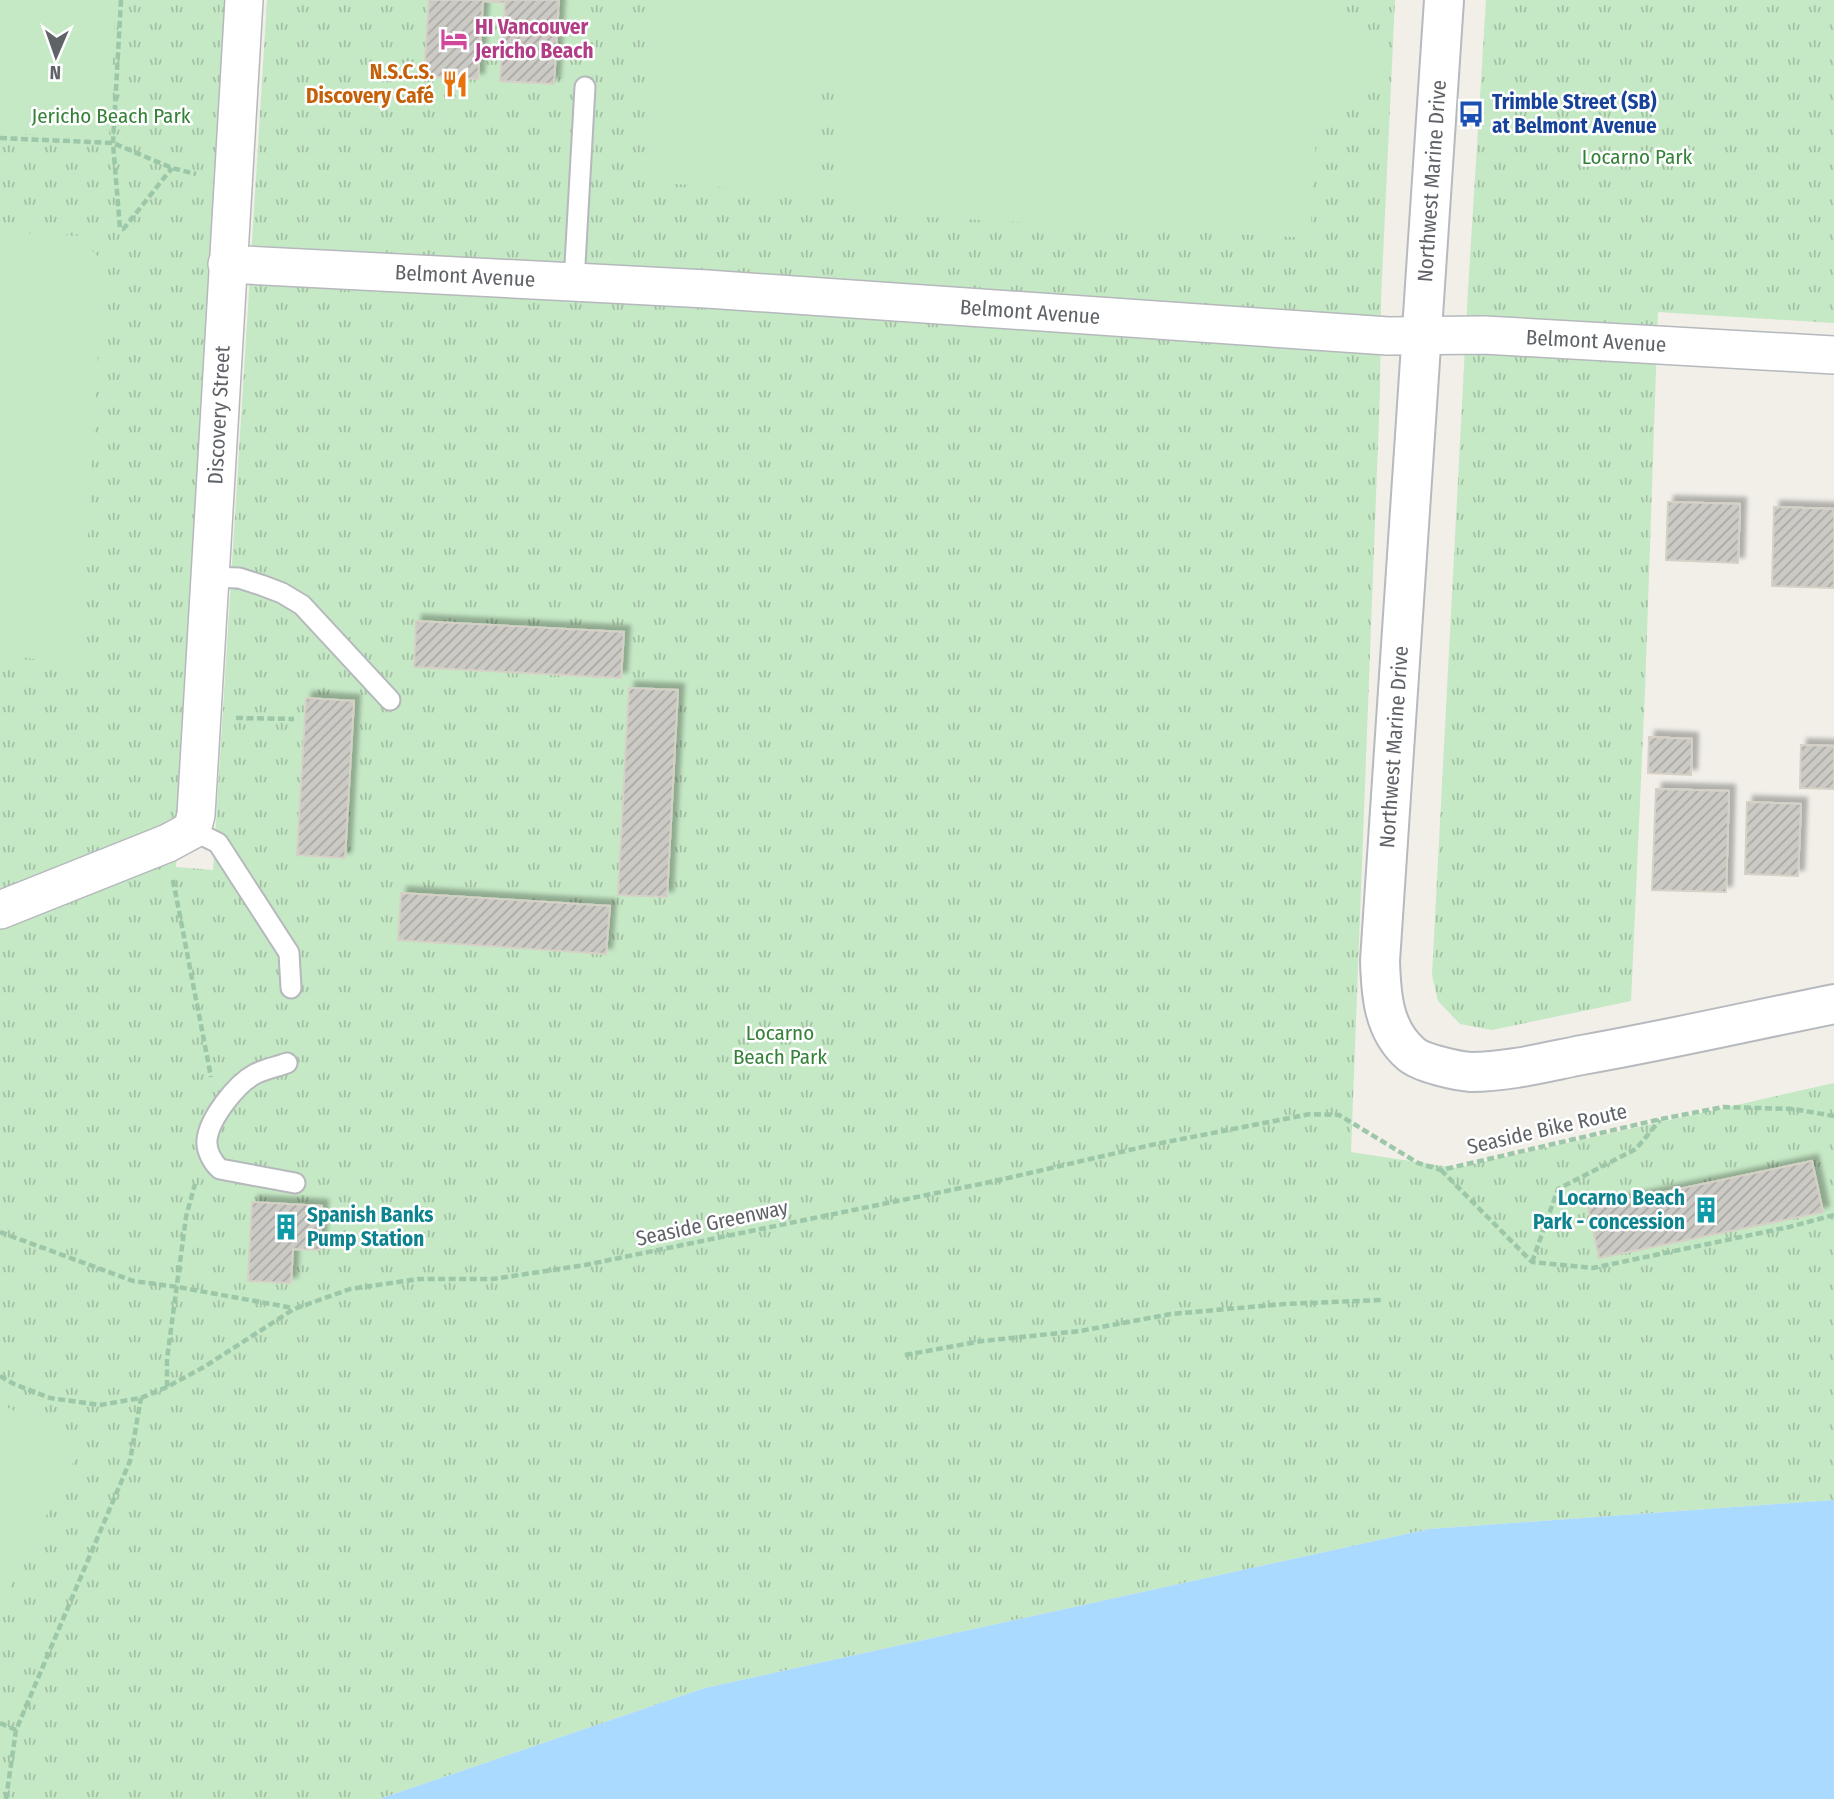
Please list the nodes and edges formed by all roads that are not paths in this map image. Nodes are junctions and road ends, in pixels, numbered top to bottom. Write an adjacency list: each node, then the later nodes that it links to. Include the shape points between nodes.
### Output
1 (244, 0): 4 (street, Discovery Street)
2 (1444, 0): 6 (street, Northwest Marine Drive)
3 (585, 87): 5 (lane)
4 (227, 264): 5 (street, Belmont Avenue); 8 (street, Discovery Street)
5 (574, 282): 6 (street, Belmont Avenue, via 1388,336)
6 (1422, 334): 7 (street, Belmont Avenue); 13 (street, Northwest Marine Drive, via 1380,961 1384,1010 1394,1034 1412,1056 1470,1072 1626,1047)
7 (1834, 355)
8 (211, 577): 9 (lane, via 261,584 302,605); 10 (street, Discovery Street)
9 (390, 700)
10 (192, 830): 11 (street); 12 (lane, via 218,843 289,953)
11 (0, 910)
12 (291, 988)
13 (1834, 1004)
14 (287, 1063): 15 (lane, via 253,1075 232,1094 217,1113 206,1142 220,1170)
15 (295, 1183)

